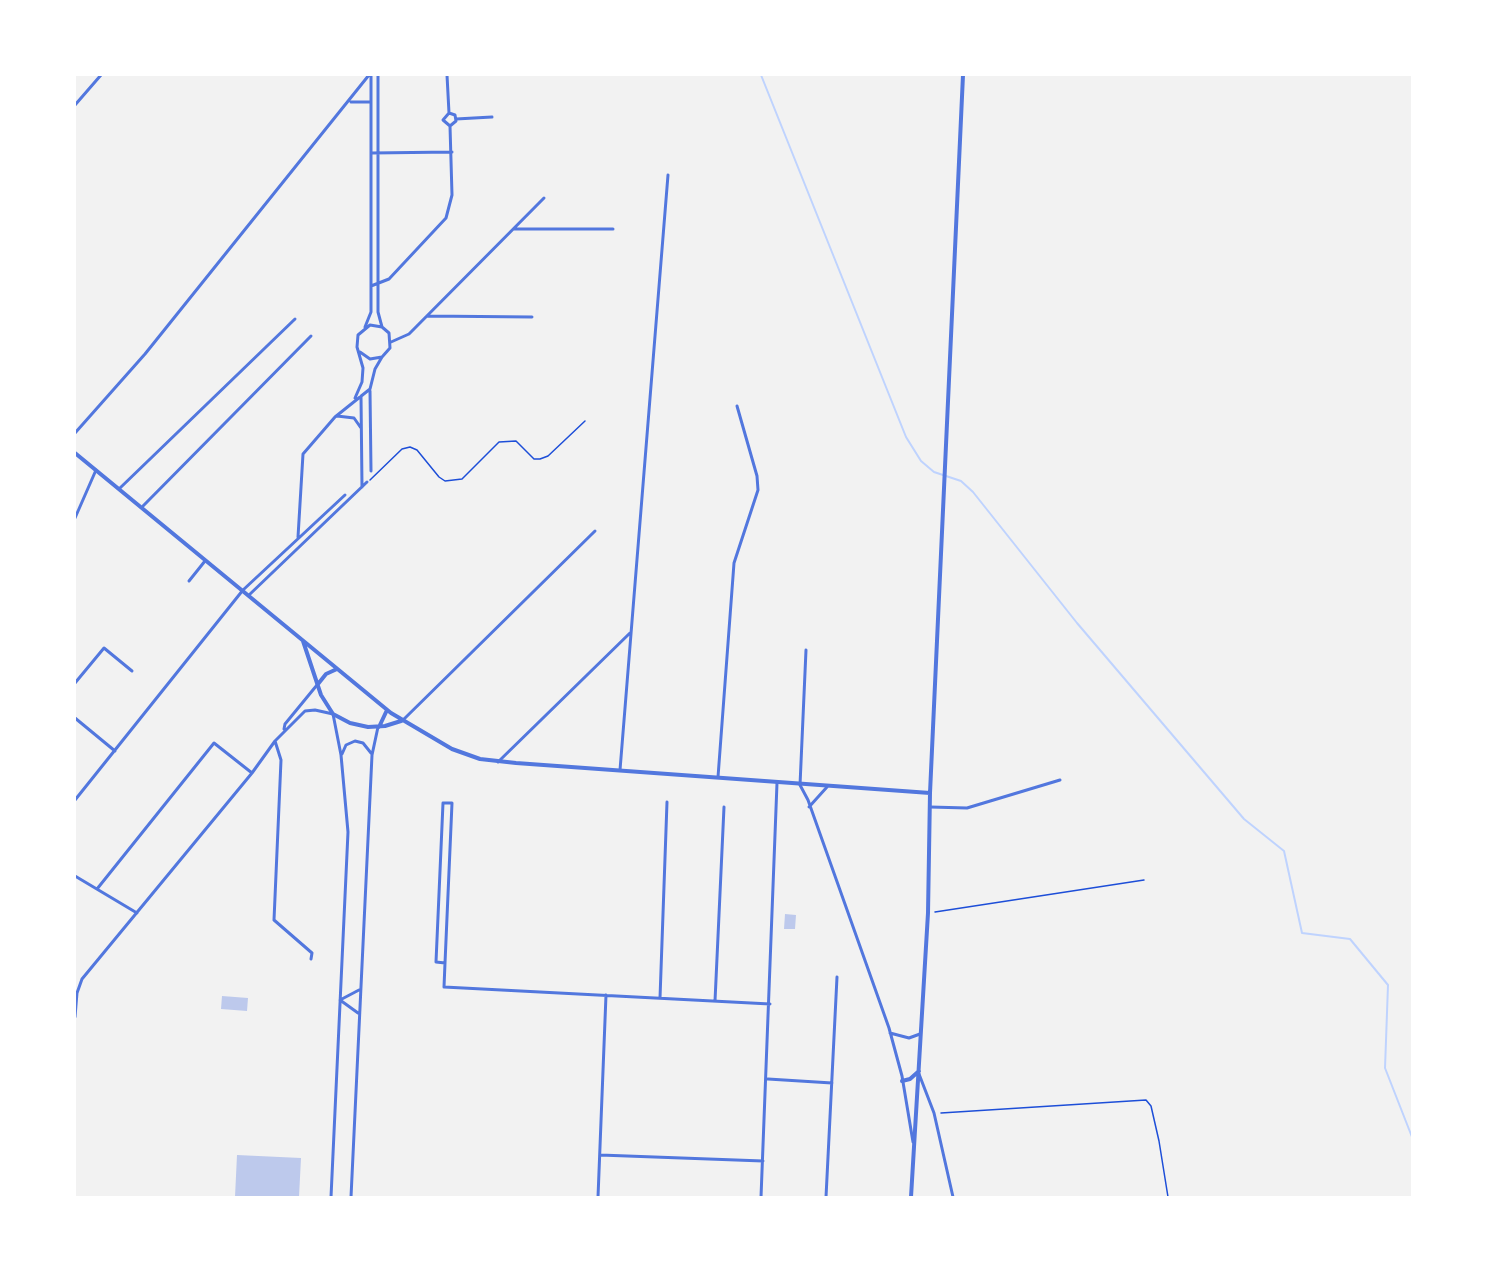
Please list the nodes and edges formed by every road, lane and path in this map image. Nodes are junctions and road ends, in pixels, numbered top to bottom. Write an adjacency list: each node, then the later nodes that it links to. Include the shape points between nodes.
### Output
1 (101, 75): 8 (street)
2 (370, 75): 6 (street); 7 (street)
3 (378, 75): 15 (street)
4 (447, 75): 9 (street)
5 (963, 75): 81 (street)
6 (350, 102): 7 (street); 38 (street, via 145,354)
7 (371, 102): 14 (street)
8 (75, 105)
9 (449, 113): 11 (street); 12 (street, via 443,120)
10 (492, 117): 11 (street)
11 (456, 118): 12 (street)
12 (450, 126): 13 (street)
13 (452, 152): 15 (street); 20 (street, via 452,195 446,218 389,279)
14 (372, 153): 15 (street); 21 (street)
15 (379, 153): 20 (street)
16 (668, 175): 56 (street)
17 (544, 198): 18 (street)
18 (514, 229): 19 (street); 22 (street)
19 (612, 229)
20 (377, 284): 21 (street); 26 (street)
21 (371, 286): 25 (street, via 371,312)
22 (427, 316): 23 (street); 28 (street, via 406,336)
23 (532, 317)
24 (295, 319): 46 (street)
25 (365, 327): 26 (street); 29 (street, via 356,341)
26 (382, 327): 28 (street)
27 (311, 336): 48 (street)
28 (391, 342): 30 (street)
29 (360, 352): 30 (street, via 370,359); 33 (street, via 362,382)
30 (382, 357): 31 (street)
31 (370, 390): 32 (street); 41 (street)
32 (361, 396): 33 (street); 37 (street)
33 (355, 400): 35 (street)
34 (737, 406): 76 (street, via 758,490 734,563)
35 (335, 417): 37 (street, via 351,417); 51 (street, via 303,454)
36 (585, 421): 44 (path, via 540,459 534,459 516,441 500,442 462,479 445,481 410,447 402,449)
37 (361, 428): 40 (street)
38 (75, 433)
39 (75, 453): 42 (street)
40 (362, 456): 41 (street); 45 (street)
41 (371, 456): 43 (street)
42 (96, 470): 46 (street); 49 (street)
43 (371, 471)
44 (367, 482): 45 (street)
45 (362, 487): 55 (street)
46 (120, 488): 48 (street)
47 (345, 495): 51 (street)
48 (143, 506): 52 (street)
49 (75, 518)
50 (595, 531): 66 (street)
51 (298, 539): 54 (street)
52 (207, 559): 53 (street); 54 (street)
53 (189, 580)
54 (243, 590): 55 (street); 70 (street)
55 (249, 595): 57 (street)
56 (632, 632): 73 (street); 74 (street)
57 (301, 638): 59 (street); 62 (street)
58 (806, 650): 79 (street)
59 (338, 669): 62 (street, via 326,674); 63 (street)
60 (132, 670): 61 (street, via 104,648)
61 (75, 683)
62 (318, 684): 64 (street); 68 (street, via 285,724)
63 (387, 710): 66 (street); 67 (street)
64 (333, 714): 67 (street, via 352,724); 68 (street, via 307,710); 72 (street)
65 (75, 718): 70 (street)
66 (402, 721): 67 (street); 73 (street, via 452,749)
67 (378, 728): 71 (street)
68 (284, 731): 69 (street)
69 (275, 741): 75 (street); 92 (street, via 281,760 274,920 312,953)
70 (115, 751): 82 (street)
71 (372, 754): 72 (street, via 365,744 355,741 346,745); 95 (street)
72 (341, 755): 98 (street, via 348,832)
73 (498, 762): 74 (street)
74 (619, 772): 76 (street)
75 (252, 773): 89 (street, via 214,743); 91 (street)
76 (718, 779): 78 (street)
77 (1060, 780): 86 (street, via 971,807)
78 (777, 783): 79 (street); 100 (street)
79 (800, 785): 80 (street); 85 (street)
80 (827, 787): 81 (street); 85 (street)
81 (930, 793): 86 (street)
82 (75, 800)
83 (667, 802): 97 (street)
84 (724, 807): 99 (street)
85 (809, 807): 104 (street)
86 (930, 807): 90 (street)
87 (75, 876): 89 (street)
88 (1144, 880): 90 (path)
89 (97, 889): 91 (street)
90 (928, 913): 103 (street)
91 (137, 914): 102 (street, via 82,979)
92 (311, 959)
93 (445, 963): 93 (street, via 452,803 442,803 436,962); 96 (street, via 444,987)
94 (837, 977): 108 (street)
95 (359, 990): 98 (street); 101 (street)
96 (606, 995): 97 (street); 111 (street)
97 (660, 998): 99 (street)
98 (340, 1000): 101 (street); 113 (street)
99 (715, 1001): 100 (street)
100 (770, 1004): 106 (street)
101 (358, 1013): 114 (street)
102 (75, 1017)
103 (922, 1033): 104 (street, via 909,1038); 105 (street)
104 (890, 1034): 107 (street)
105 (919, 1072): 107 (street); 109 (street); 110 (street)
106 (767, 1079): 108 (street); 112 (street)
107 (902, 1081): 110 (street)
108 (832, 1083): 117 (street)
109 (934, 1113): 119 (street); 120 (path, via 1146,1100 1151,1106)
110 (913, 1143): 118 (street)
111 (600, 1155): 112 (street); 115 (street)
112 (763, 1161): 116 (street)
113 (331, 1197)
114 (351, 1197)
115 (598, 1197)
116 (761, 1197)
117 (826, 1197)
118 (910, 1197)
119 (953, 1197)
120 (1168, 1197)

